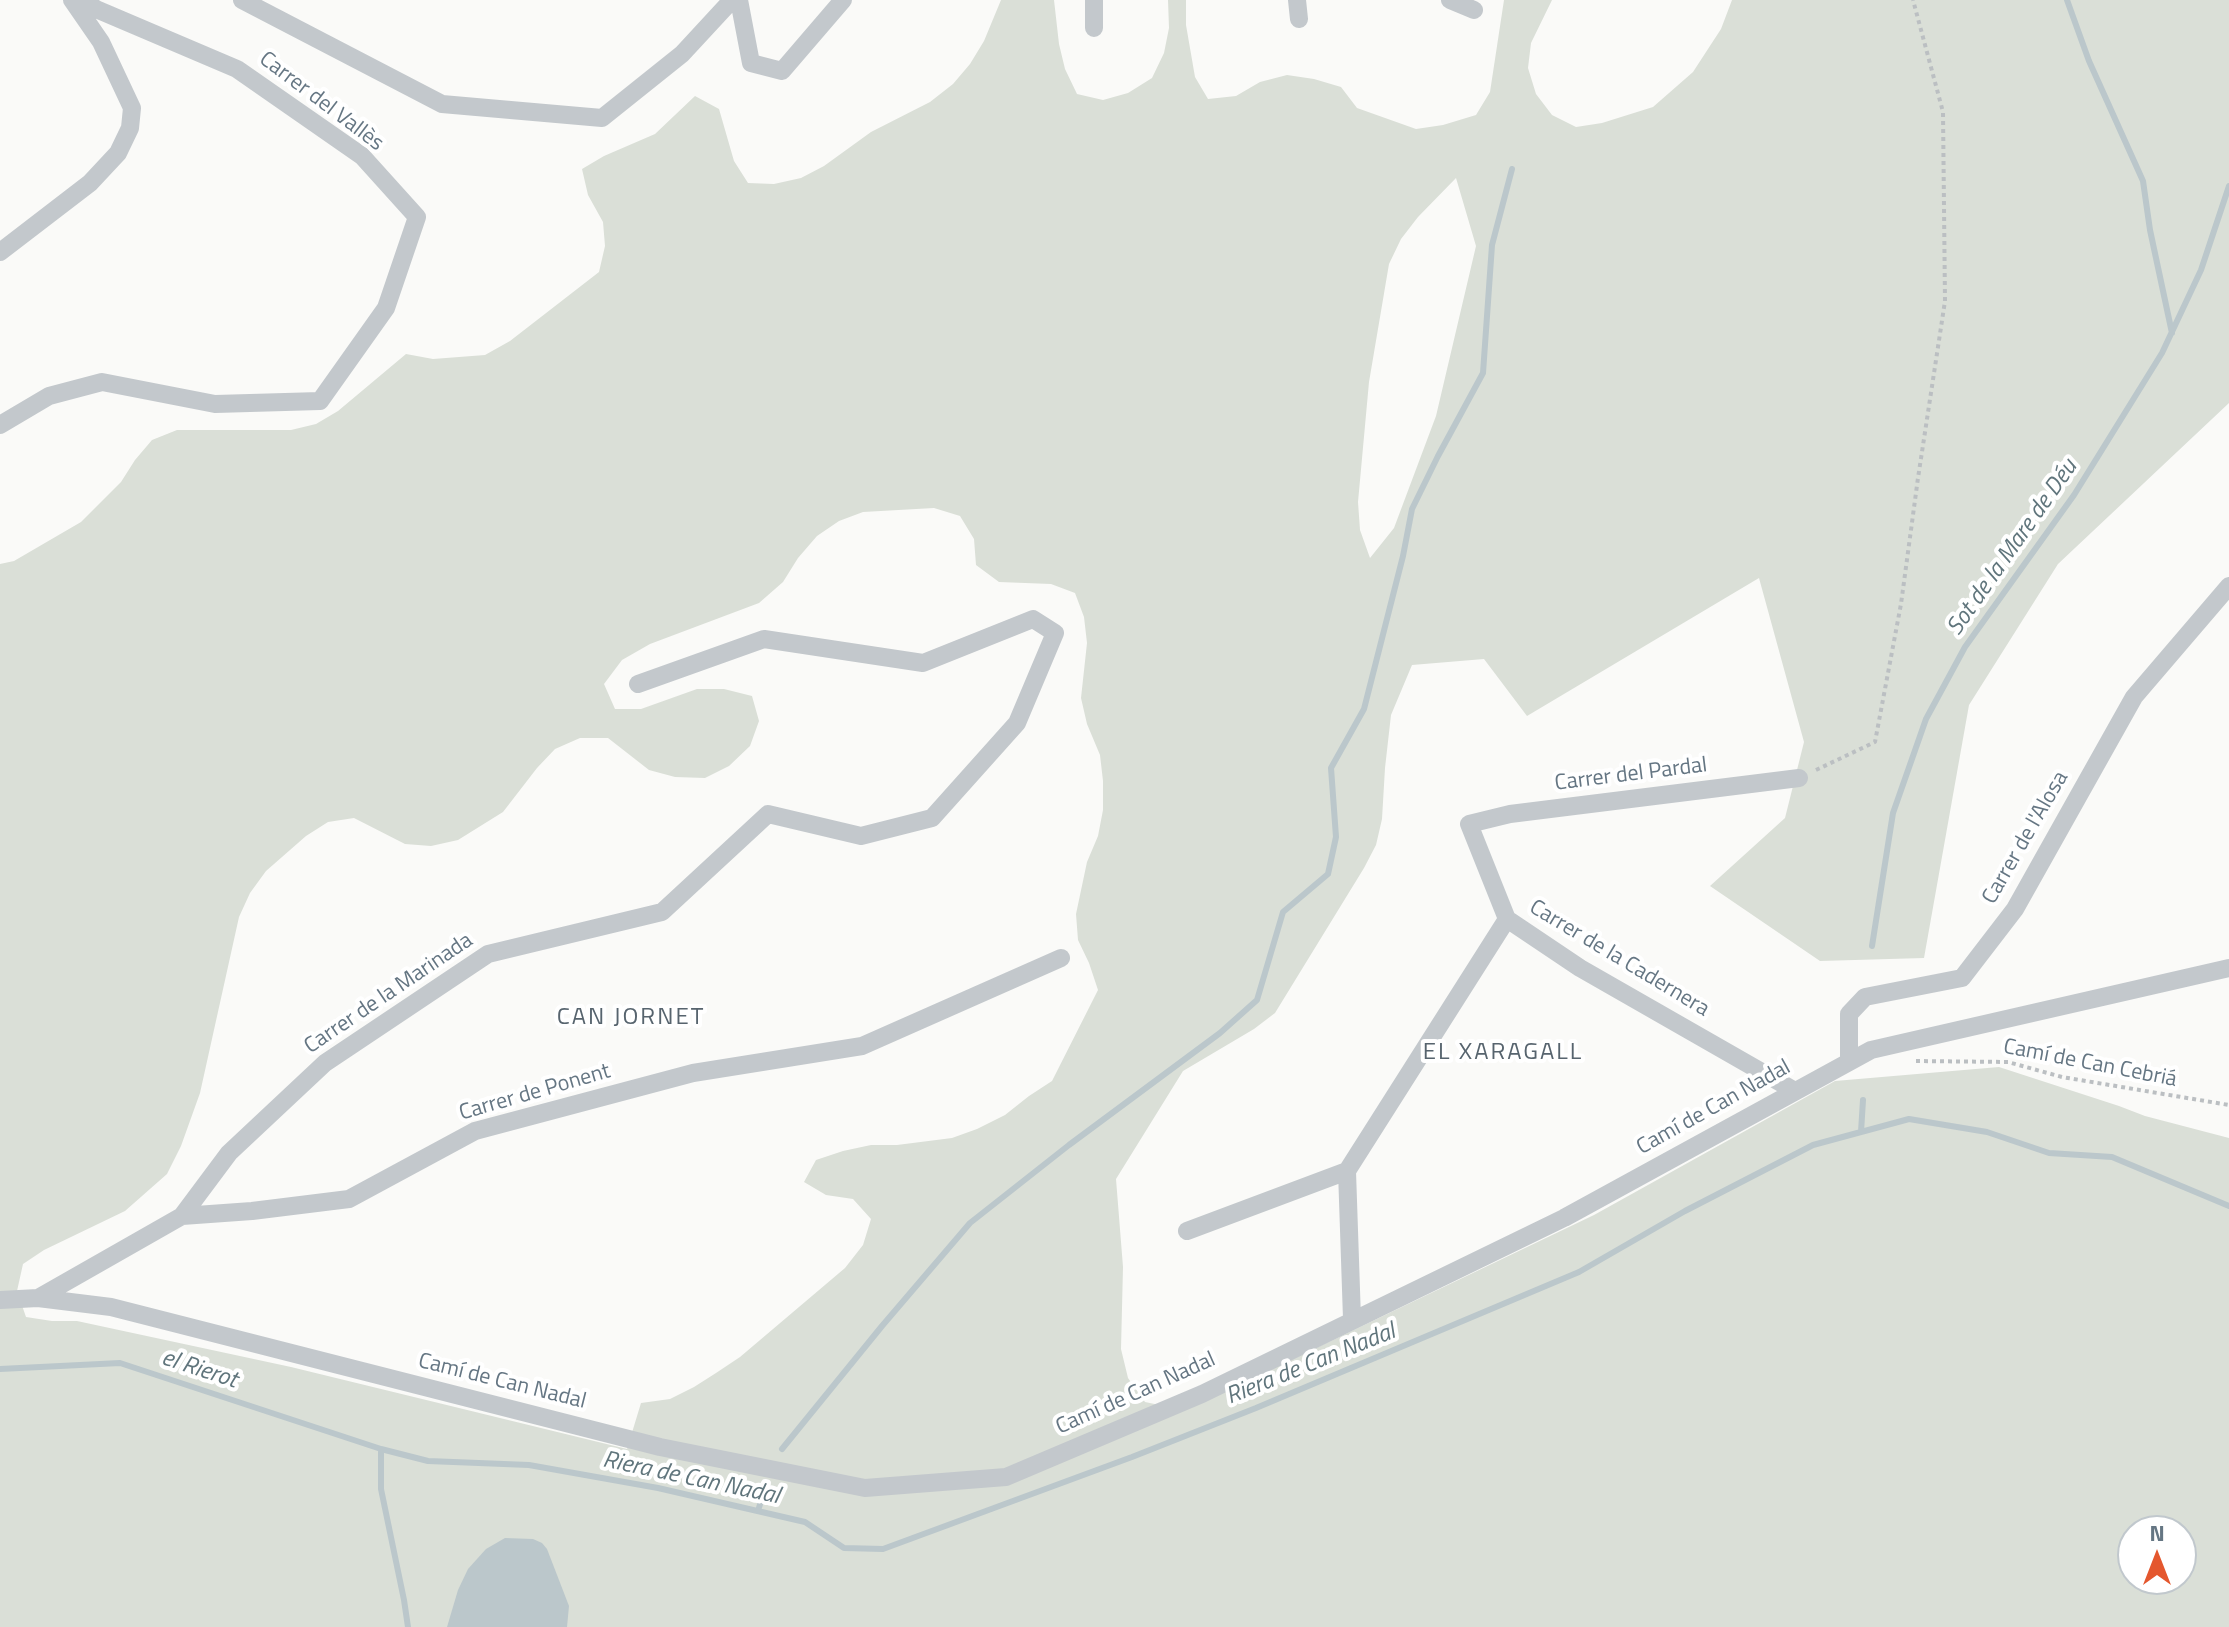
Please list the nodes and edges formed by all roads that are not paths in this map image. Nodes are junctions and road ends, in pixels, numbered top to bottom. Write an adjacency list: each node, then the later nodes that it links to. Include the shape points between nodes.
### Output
1 (72, 0): 13 (street, via 101,42 132,108 130,128 118,153 90,183)
2 (83, 0): 14 (street, Carrer del Vallès, via 237,69 362,156 417,217 386,308 320,401 215,404 102,382 49,396)
3 (242, 0): 4 (street, via 442,104 602,118 682,54)
4 (732, 0)
5 (739, 0): 6 (street, via 751,63 782,71)
6 (843, 0)
7 (1094, 0): 12 (street)
8 (1297, 0): 11 (street)
9 (1450, 0): 10 (street)
10 (1474, 10)
11 (1299, 19)
12 (1094, 28)
13 (0, 252)
14 (0, 425)
15 (2229, 586): 22 (street, Carrer de l'Alosa, via 2134,697 2015,909 1962,978 1865,997 1849,1014)
16 (638, 684): 25 (street, Carrer de la Marinada, via 764,639 923,663 1033,619 1055,633 1017,723 932,818 861,836 768,814 662,912 488,954 325,1063 229,1153)
17 (1799, 778): 18 (street, Carrer del Pardal, via 1510,814)
18 (1469, 824): 19 (street, Carrer de la Cadernera)
19 (1507, 919): 23 (street, Carrer de la Cadernera, via 1580,968); 24 (street)
20 (1061, 958): 25 (street, Carrer de Ponent, via 862,1046 693,1073 475,1131 349,1199)
21 (2229, 968): 22 (street, Camí de Can Nadal, via 1871,1050)
22 (1849, 1061): 23 (street, Camí de Can Nadal)
23 (1795, 1091): 29 (street, Camí de Can Nadal, via 1564,1218)
24 (1347, 1171): 26 (street); 29 (street)
25 (182, 1216): 27 (street, Carrer de Ponent)
26 (1187, 1231)
27 (38, 1298): 28 (street, Camí de Can Nadal); 29 (street, Camí de Can Nadal, via 111,1307 660,1447 865,1488 1006,1477 1202,1394)
28 (0, 1300)
29 (1352, 1319)

